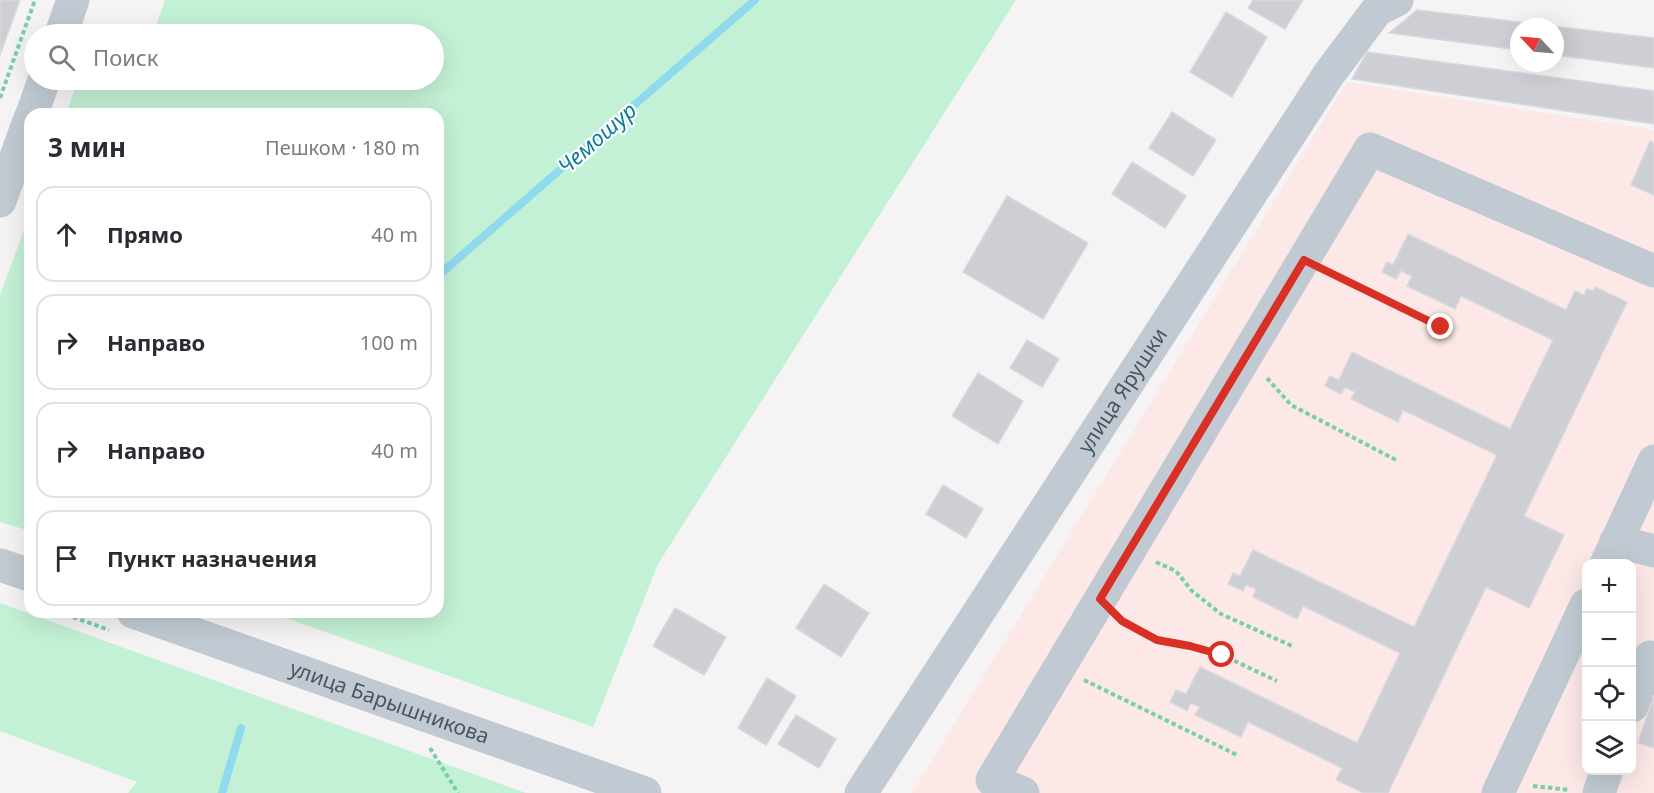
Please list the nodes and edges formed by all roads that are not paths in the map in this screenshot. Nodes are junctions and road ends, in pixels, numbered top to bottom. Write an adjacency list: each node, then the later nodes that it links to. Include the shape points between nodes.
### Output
1 (73, 0): 3 (street)
2 (1397, 0): 21 (street, улица Ярушки, via 1377,10 1329,74)
3 (65, 24)
4 (40, 90): 5 (street)
5 (34, 108)
6 (24, 135): 7 (street)
7 (0, 201)
8 (1654, 271): 22 (street, via 1370,149 992,780)
9 (1654, 461): 11 (street)
10 (1654, 551): 11 (street)
11 (1611, 552)
12 (0, 565): 13 (street)
13 (24, 573)
14 (150, 618): 20 (street, улица Барышникова)
15 (1582, 623): 19 (street)
16 (1645, 655): 17 (street)
17 (1636, 690)
18 (1606, 775): 23 (street)
19 (1500, 788)
20 (645, 793)
21 (861, 793)
22 (1023, 793)
23 (1599, 793)

